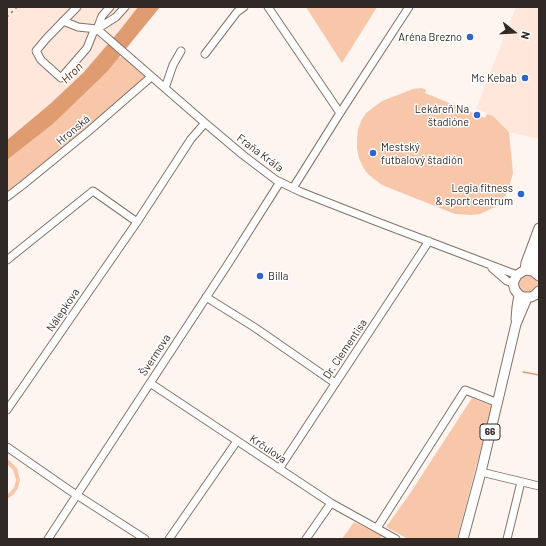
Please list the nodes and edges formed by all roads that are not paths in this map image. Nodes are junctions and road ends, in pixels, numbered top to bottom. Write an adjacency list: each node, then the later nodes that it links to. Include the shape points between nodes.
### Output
1 (77, 7): 7 (street)
2 (110, 7): 8 (street, via 102,16)
3 (125, 7): 8 (street, via 116,17)
4 (244, 7): 10 (street, via 237,12)
5 (268, 7): 13 (street)
6 (409, 7): 13 (street)
7 (63, 21): 8 (street, via 78,27); 8 (street, via 36,51 41,60 61,78 87,48)
8 (97, 29): 11 (street, Fraňa Kráľa)
9 (181, 50): 12 (street)
10 (205, 54)
11 (152, 77): 12 (street, Fraňa Kráľa); 17 (street, Hronská)
12 (165, 88): 14 (street, Fraňa Kráľa)
13 (340, 113): 16 (street)
14 (205, 123): 15 (street, Fraňa Kráľa); 18 (street, Nálepkova)
15 (280, 182): 16 (street, Fraňa Kráľa); 25 (street, Švermova)
16 (292, 188): 20 (street, Fraňa Kráľa)
17 (7, 197)
18 (137, 222): 22 (street, via 93,191); 29 (street, Nálepkova)
19 (539, 228): 23 (main road, via 526,263)
20 (429, 241): 23 (street, Fraňa Kráľa, via 485,263); 27 (street, Dr. Clementisa)
21 (539, 241): 23 (main road, via 535,257)
22 (7, 260)
23 (525, 275): 24 (main road, 66, via 515,290)
24 (532, 296): 28 (main road, 66, via 517,307 516,324)
25 (206, 297): 26 (street, Švermova); 27 (street)
26 (150, 383): 30 (street, Krčulova); 36 (street, Švermova)
27 (335, 383): 32 (street, Dr. Clementisa)
28 (498, 403): 33 (main road, 66); 38 (street, via 465,390)
29 (7, 410)
30 (237, 441): 32 (street, Krčulova); 41 (street)
31 (7, 447): 36 (street)
32 (279, 469): 37 (street, Krčulova)
33 (481, 472): 34 (street); 44 (main road, 66)
34 (522, 482): 35 (street); 45 (street)
35 (539, 486)
36 (77, 494): 39 (street, Švermova); 40 (street)
37 (331, 503): 38 (street, Krčulova); 42 (street)
38 (377, 528): 43 (street, Krčulova)
39 (48, 539)
40 (145, 539)
41 (169, 539)
42 (306, 539)
43 (396, 539)
44 (463, 539)
45 (507, 539)

